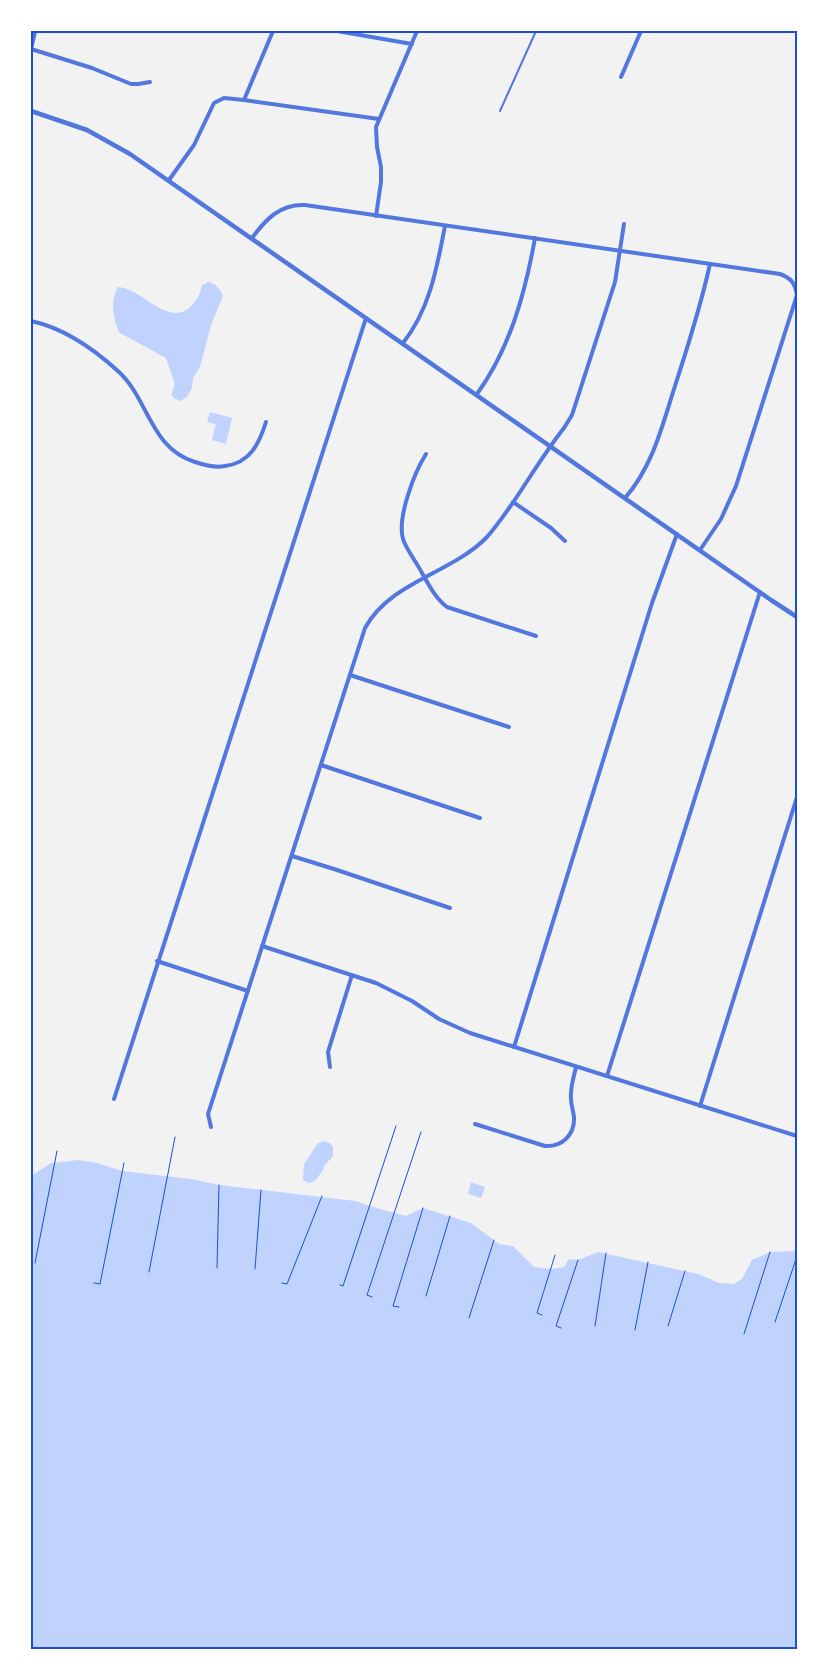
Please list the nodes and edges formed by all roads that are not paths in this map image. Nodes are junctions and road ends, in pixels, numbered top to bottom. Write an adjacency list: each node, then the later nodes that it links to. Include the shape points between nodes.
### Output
1 (35, 31): 8 (street)
2 (273, 31): 11 (street)
3 (337, 31): 7 (street)
4 (417, 31): 7 (street)
5 (536, 31): 13 (lane)
6 (640, 31): 9 (street)
7 (412, 44): 14 (street)
8 (31, 49): 10 (street, via 131,84)
9 (621, 77)
10 (150, 82)
11 (244, 100): 14 (street); 15 (street, via 224,98 214,103 194,145)
12 (31, 111): 15 (street, via 88,130)
13 (500, 111)
14 (379, 120): 16 (street, via 375,134 381,182)
15 (169, 180): 19 (street)
16 (376, 216): 18 (street); 19 (street, via 293,206 271,216)
17 (624, 224): 21 (street)
18 (445, 226): 20 (street); 26 (street, via 427,302)
19 (252, 238): 24 (street)
20 (535, 238): 21 (street); 27 (street, via 524,292 509,338 494,370)
21 (620, 251): 22 (street); 29 (street, via 611,297 572,415)
22 (710, 264): 23 (street, via 789,277 794,282); 31 (street, via 657,444)
23 (797, 295): 35 (street, via 736,486 721,519)
24 (366, 318): 26 (street); 48 (street)
25 (31, 321): 28 (street, via 70,335 119,372 135,392 163,441 185,459 224,466 246,459 258,445)
26 (403, 343): 27 (street)
27 (477, 394): 29 (street)
28 (266, 422)
29 (551, 446): 31 (street); 32 (street)
30 (426, 454): 36 (street, via 416,474 401,528 404,543)
31 (625, 498): 33 (street)
32 (513, 502): 34 (street, via 551,528); 36 (street, via 477,546)
33 (677, 534): 35 (street); 51 (street, via 652,603)
34 (565, 542)
35 (700, 550): 37 (street)
36 (425, 578): 39 (street, via 440,602 447,607); 40 (street, via 377,610 362,634)
37 (760, 592): 38 (street); 54 (street)
38 (797, 617)
39 (536, 636)
40 (350, 675): 41 (street); 42 (street)
41 (509, 727)
42 (321, 765): 44 (street); 45 (street)
43 (797, 798): 56 (street)
44 (480, 818)
45 (292, 856): 46 (street); 47 (street)
46 (450, 908)
47 (262, 946): 49 (street); 50 (street)
48 (158, 961): 50 (street); 55 (street)
49 (352, 975): 51 (street, via 391,989 456,1028); 52 (street, via 328,1052)
50 (248, 991): 58 (street, via 208,1114)
51 (514, 1047): 53 (street)
52 (330, 1067)
53 (576, 1067): 54 (street); 57 (street, via 571,1092 574,1123 572,1132 563,1142 545,1146)
54 (607, 1076): 56 (street)
55 (114, 1099)
56 (700, 1106): 59 (street)
57 (475, 1124)
58 (211, 1127)
59 (797, 1136)

